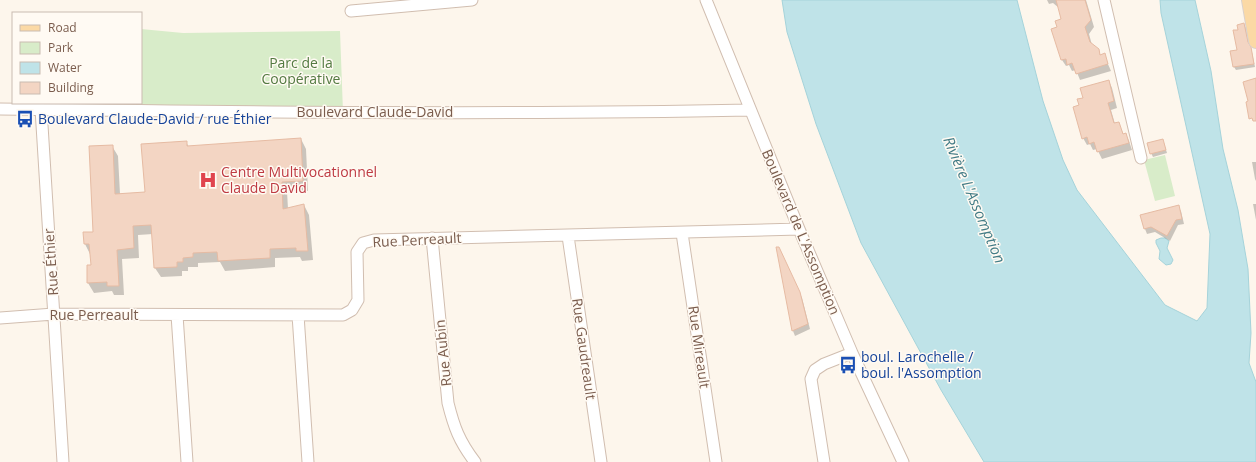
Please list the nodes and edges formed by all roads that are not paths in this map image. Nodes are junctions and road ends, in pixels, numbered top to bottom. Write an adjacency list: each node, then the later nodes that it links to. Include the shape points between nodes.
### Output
1 (472, 0): 5 (street)
2 (706, 0): 9 (street, Boulevard de L'Assomption)
3 (1104, 0): 10 (street)
4 (1250, 0): 6 (main road)
5 (351, 11)
6 (1256, 41)
7 (0, 109): 8 (street, Boulevard Claude-David)
8 (41, 109): 9 (street, Boulevard Claude-David, via 343,112); 15 (street, Rue Éthier)
9 (750, 110): 11 (street, Boulevard de L'Assomption)
10 (1141, 158)
11 (799, 229): 12 (street, Rue Perreault); 19 (street, Boulevard de L'Assomption)
12 (682, 233): 13 (street, Rue Perreault); 25 (street, Rue Mireault)
13 (568, 236): 14 (street, Rue Perreault); 24 (street, Rue Gaudreault)
14 (432, 238): 17 (street, Rue Perreault, via 374,240 363,243 357,252 358,300 352,310 343,315); 23 (street, Rue Aubin, via 448,402 454,426)
15 (54, 314): 16 (street, Rue Perreault); 18 (street, Rue Perreault); 20 (street, Rue Éthier)
16 (177, 315): 17 (street, Rue Perreault); 21 (street)
17 (298, 315): 22 (street)
18 (0, 318)
19 (852, 353): 26 (street, via 824,364 815,370 811,379); 27 (street, Boulevard de L'Assomption)
20 (63, 462)
21 (187, 462)
22 (308, 462)
23 (475, 462)
24 (601, 462)
25 (716, 462)
26 (824, 462)
27 (903, 462)

